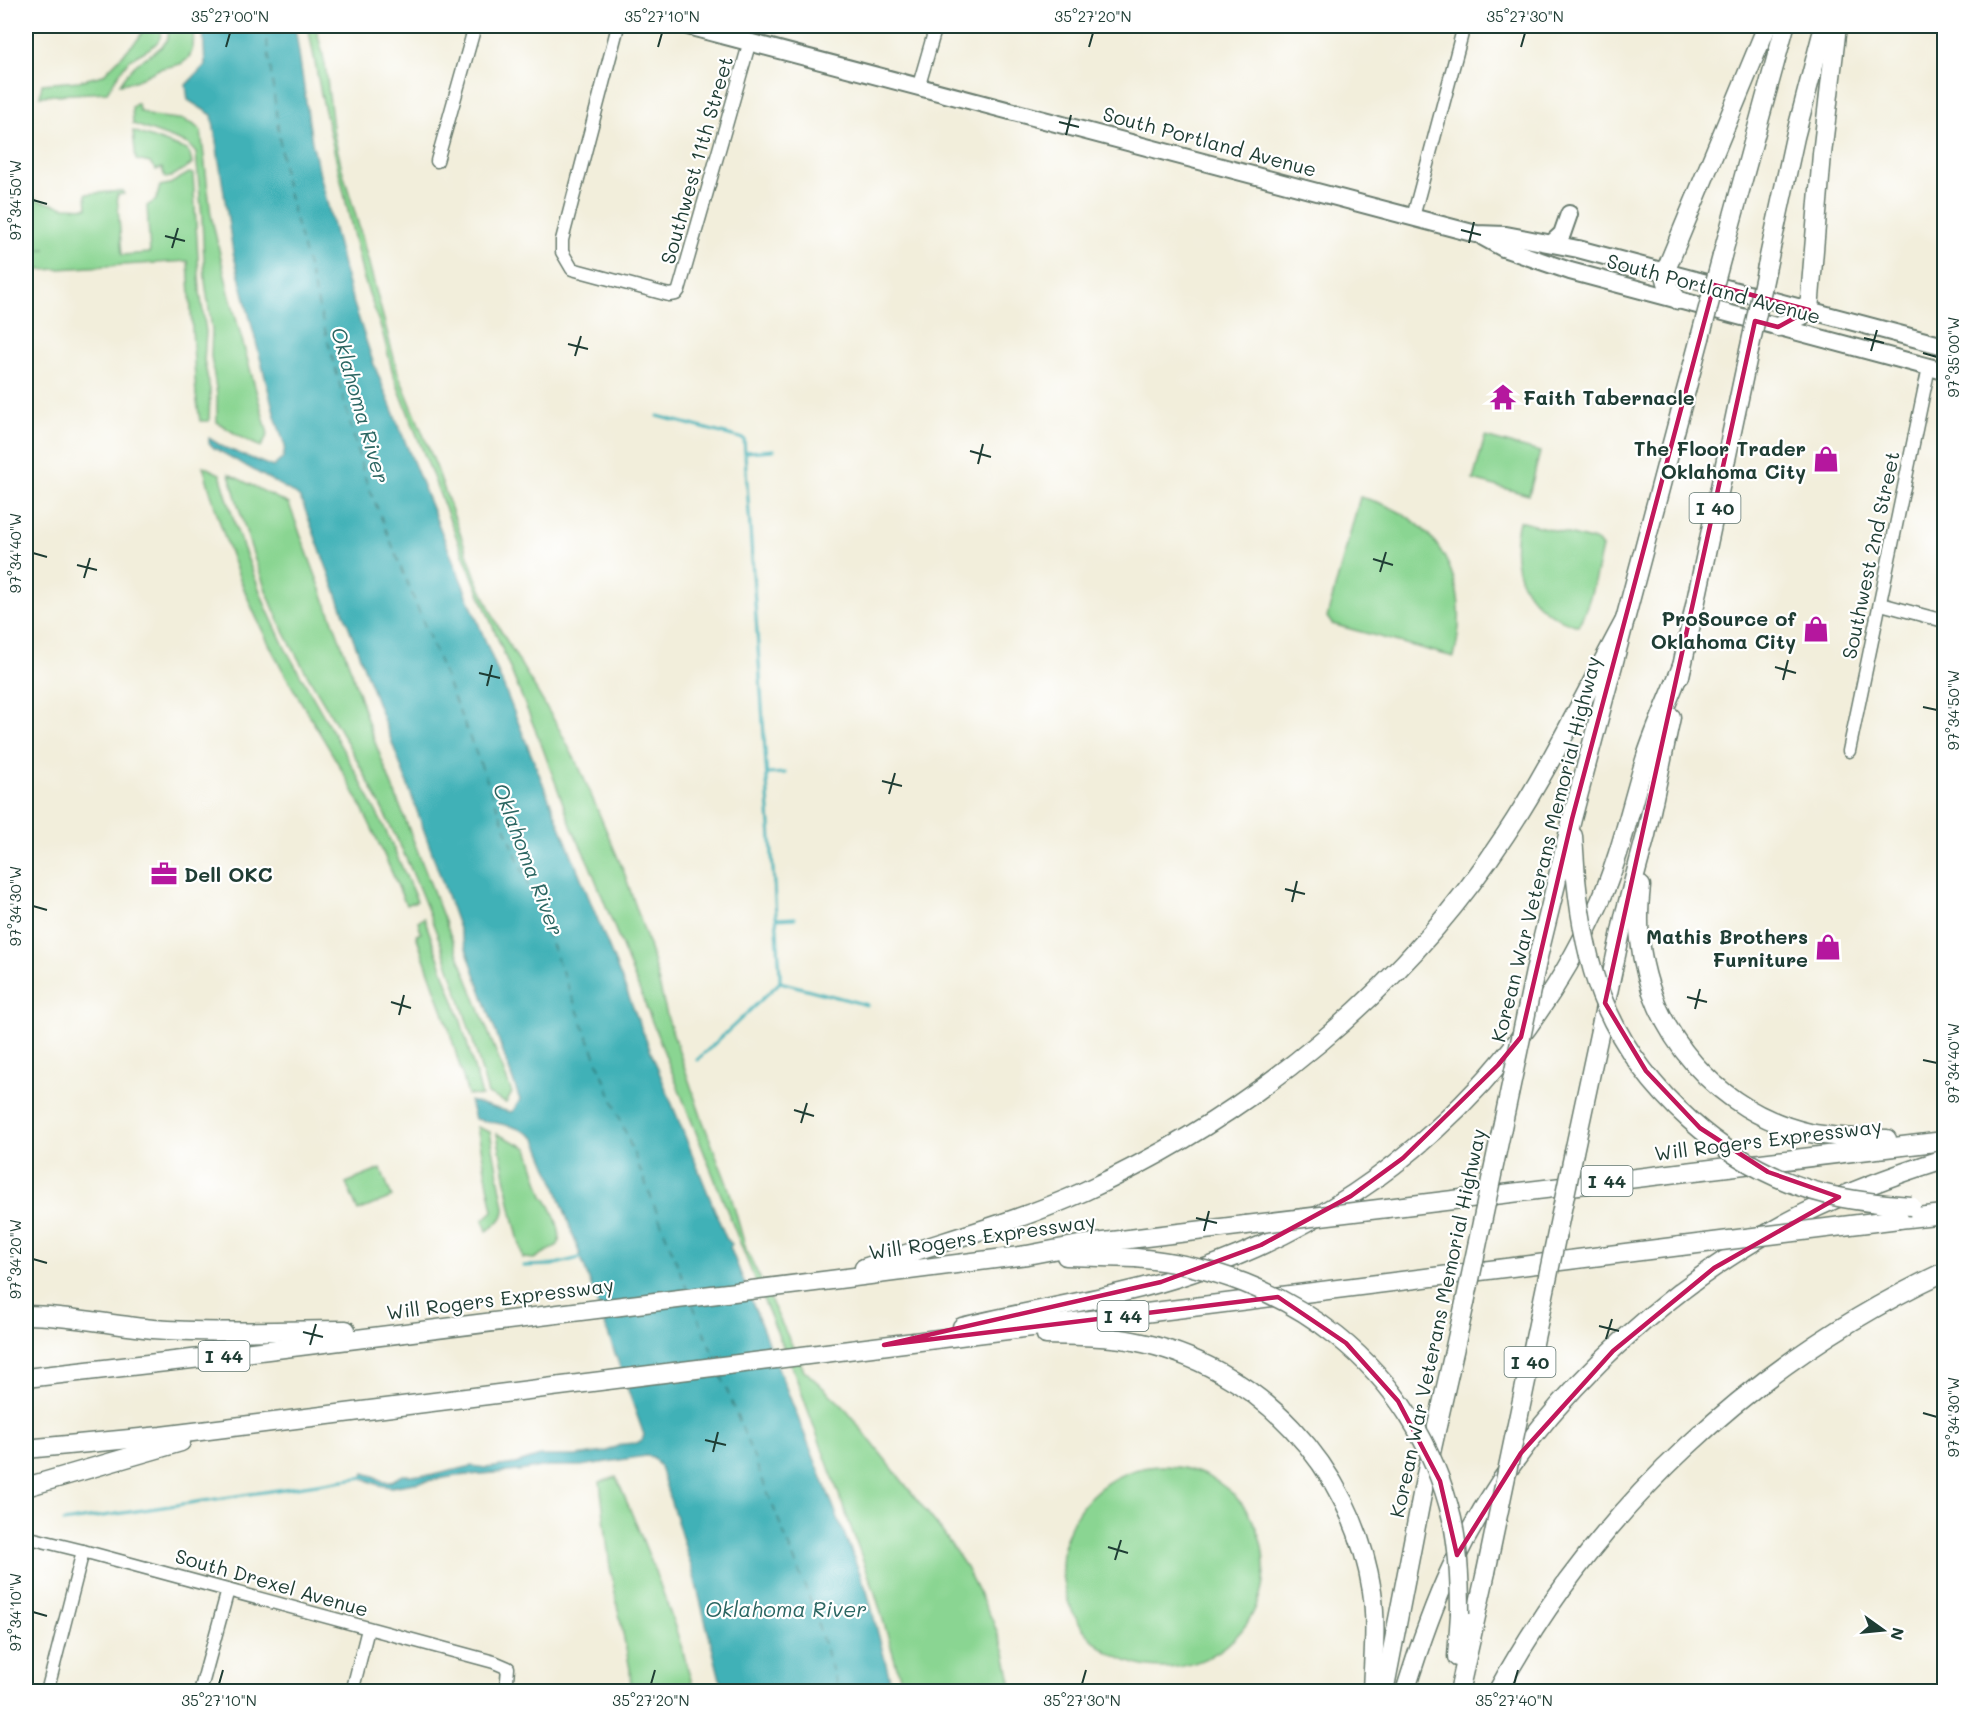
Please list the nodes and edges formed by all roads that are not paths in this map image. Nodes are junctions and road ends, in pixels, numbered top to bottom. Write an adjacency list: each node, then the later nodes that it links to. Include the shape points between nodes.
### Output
1 (475, 26): 12 (street)
2 (618, 26): 10 (street, Southwest 11th Street, via 562,252 572,269 669,295 679,290)
3 (688, 26): 10 (main road, South Portland Avenue)
4 (936, 26): 11 (street)
5 (1464, 26): 13 (street)
6 (1767, 26): 17 (highway)
7 (1785, 26): 24 (highway, Korean War Veterans Memorial Highway, bridge)
8 (1824, 26): 26 (highway, I 40, bridge, via 1767,266)
9 (1838, 26): 19 (highway)
10 (750, 40): 11 (main road, South Portland Avenue)
11 (919, 85): 13 (main road, South Portland Avenue)
12 (437, 161)
13 (1413, 217): 14 (main road, South Portland Avenue)
14 (1476, 234): 15 (main road, South Portland Avenue); 18 (main road, South Portland Avenue, via 1537,261)
15 (1552, 243): 16 (main road, South Portland Avenue); 16 (main road, via 1574,215)
16 (1578, 249): 17 (main road, South Portland Avenue)
17 (1665, 272): 18 (highway); 19 (main road, South Portland Avenue)
18 (1678, 300): 20 (main road, South Portland Avenue)
19 (1809, 310): 20 (highway); 21 (main road, South Portland Avenue)
20 (1778, 327): 22 (main road, South Portland Avenue)
21 (1940, 345): 22 (main road)
22 (1937, 369): 23 (street, Southwest 2nd Street)
23 (1881, 604): 25 (street); 27 (street, Southwest 2nd Street)
24 (1625, 620): 28 (highway, Korean War Veterans Memorial Highway); 35 (highway, via 1551,762 1490,858 1418,947 1324,1038 1210,1123 1113,1178 999,1226)
25 (1944, 621)
26 (1682, 666): 29 (highway, I 40); 39 (highway, via 1646,758 1616,864 1577,949 1533,1022 1498,1065 1463,1104 1403,1158 1351,1196 1300,1225 1203,1269 1127,1291)
27 (1849, 751)
28 (1572, 819): 31 (highway, bridge, via 1582,922 1601,995 1646,1071 1683,1113 1722,1145 1768,1172 1824,1194); 53 (highway, Korean War Veterans Memorial Highway, bridge, via 1538,957 1425,1479)
29 (1646, 835): 30 (highway, via 1638,916 1645,971 1668,1028 1714,1085 1742,1106 1795,1129 1826,1136); 55 (highway, I 40, bridge, via 1625,914 1486,1572)
30 (1943, 1147): 33 (highway, Will Rogers Expressway / I 44, bridge, via 1387,1208 1079,1245); 54 (highway, via 1782,1226 1735,1254 1686,1288 1612,1351 1541,1428 1488,1503 1450,1569)
31 (1905, 1212): 32 (highway); 38 (highway, I 44, bridge, via 1681,1246)
32 (1944, 1212)
33 (1027, 1255): 35 (highway, Will Rogers Expressway / I 44); 55 (highway, bridge, via 1136,1258 1197,1266 1265,1290 1318,1321 1360,1356 1398,1401 1427,1451 1452,1519 1460,1614)
34 (1944, 1272): 56 (highway, via 1885,1301 1799,1355 1688,1445 1587,1554 1533,1630)
35 (831, 1280): 37 (highway, Will Rogers Expressway / I 44)
36 (26, 1315): 37 (highway, via 172,1330)
37 (422, 1330): 40 (highway, Will Rogers Expressway / I 44)
38 (982, 1334): 39 (highway, I 44); 52 (highway, via 1101,1336 1157,1346 1225,1376 1284,1419 1330,1476 1360,1542 1375,1622)
39 (884, 1345): 41 (highway, I 44)
40 (26, 1378)
41 (222, 1428): 42 (highway, I 44); 43 (highway)
42 (26, 1449)
43 (26, 1486)
44 (26, 1537): 45 (street, South Drexel Avenue)
45 (83, 1551): 46 (street, South Drexel Avenue); 48 (street)
46 (228, 1590): 47 (street, South Drexel Avenue); 49 (street)
47 (368, 1629): 50 (street); 51 (street, South Drexel Avenue, via 494,1662 507,1668)
48 (47, 1692)
49 (200, 1692)
50 (352, 1692)
51 (506, 1692)
52 (1372, 1692)
53 (1384, 1692)
54 (1405, 1692)
55 (1456, 1692)
56 (1497, 1692)

